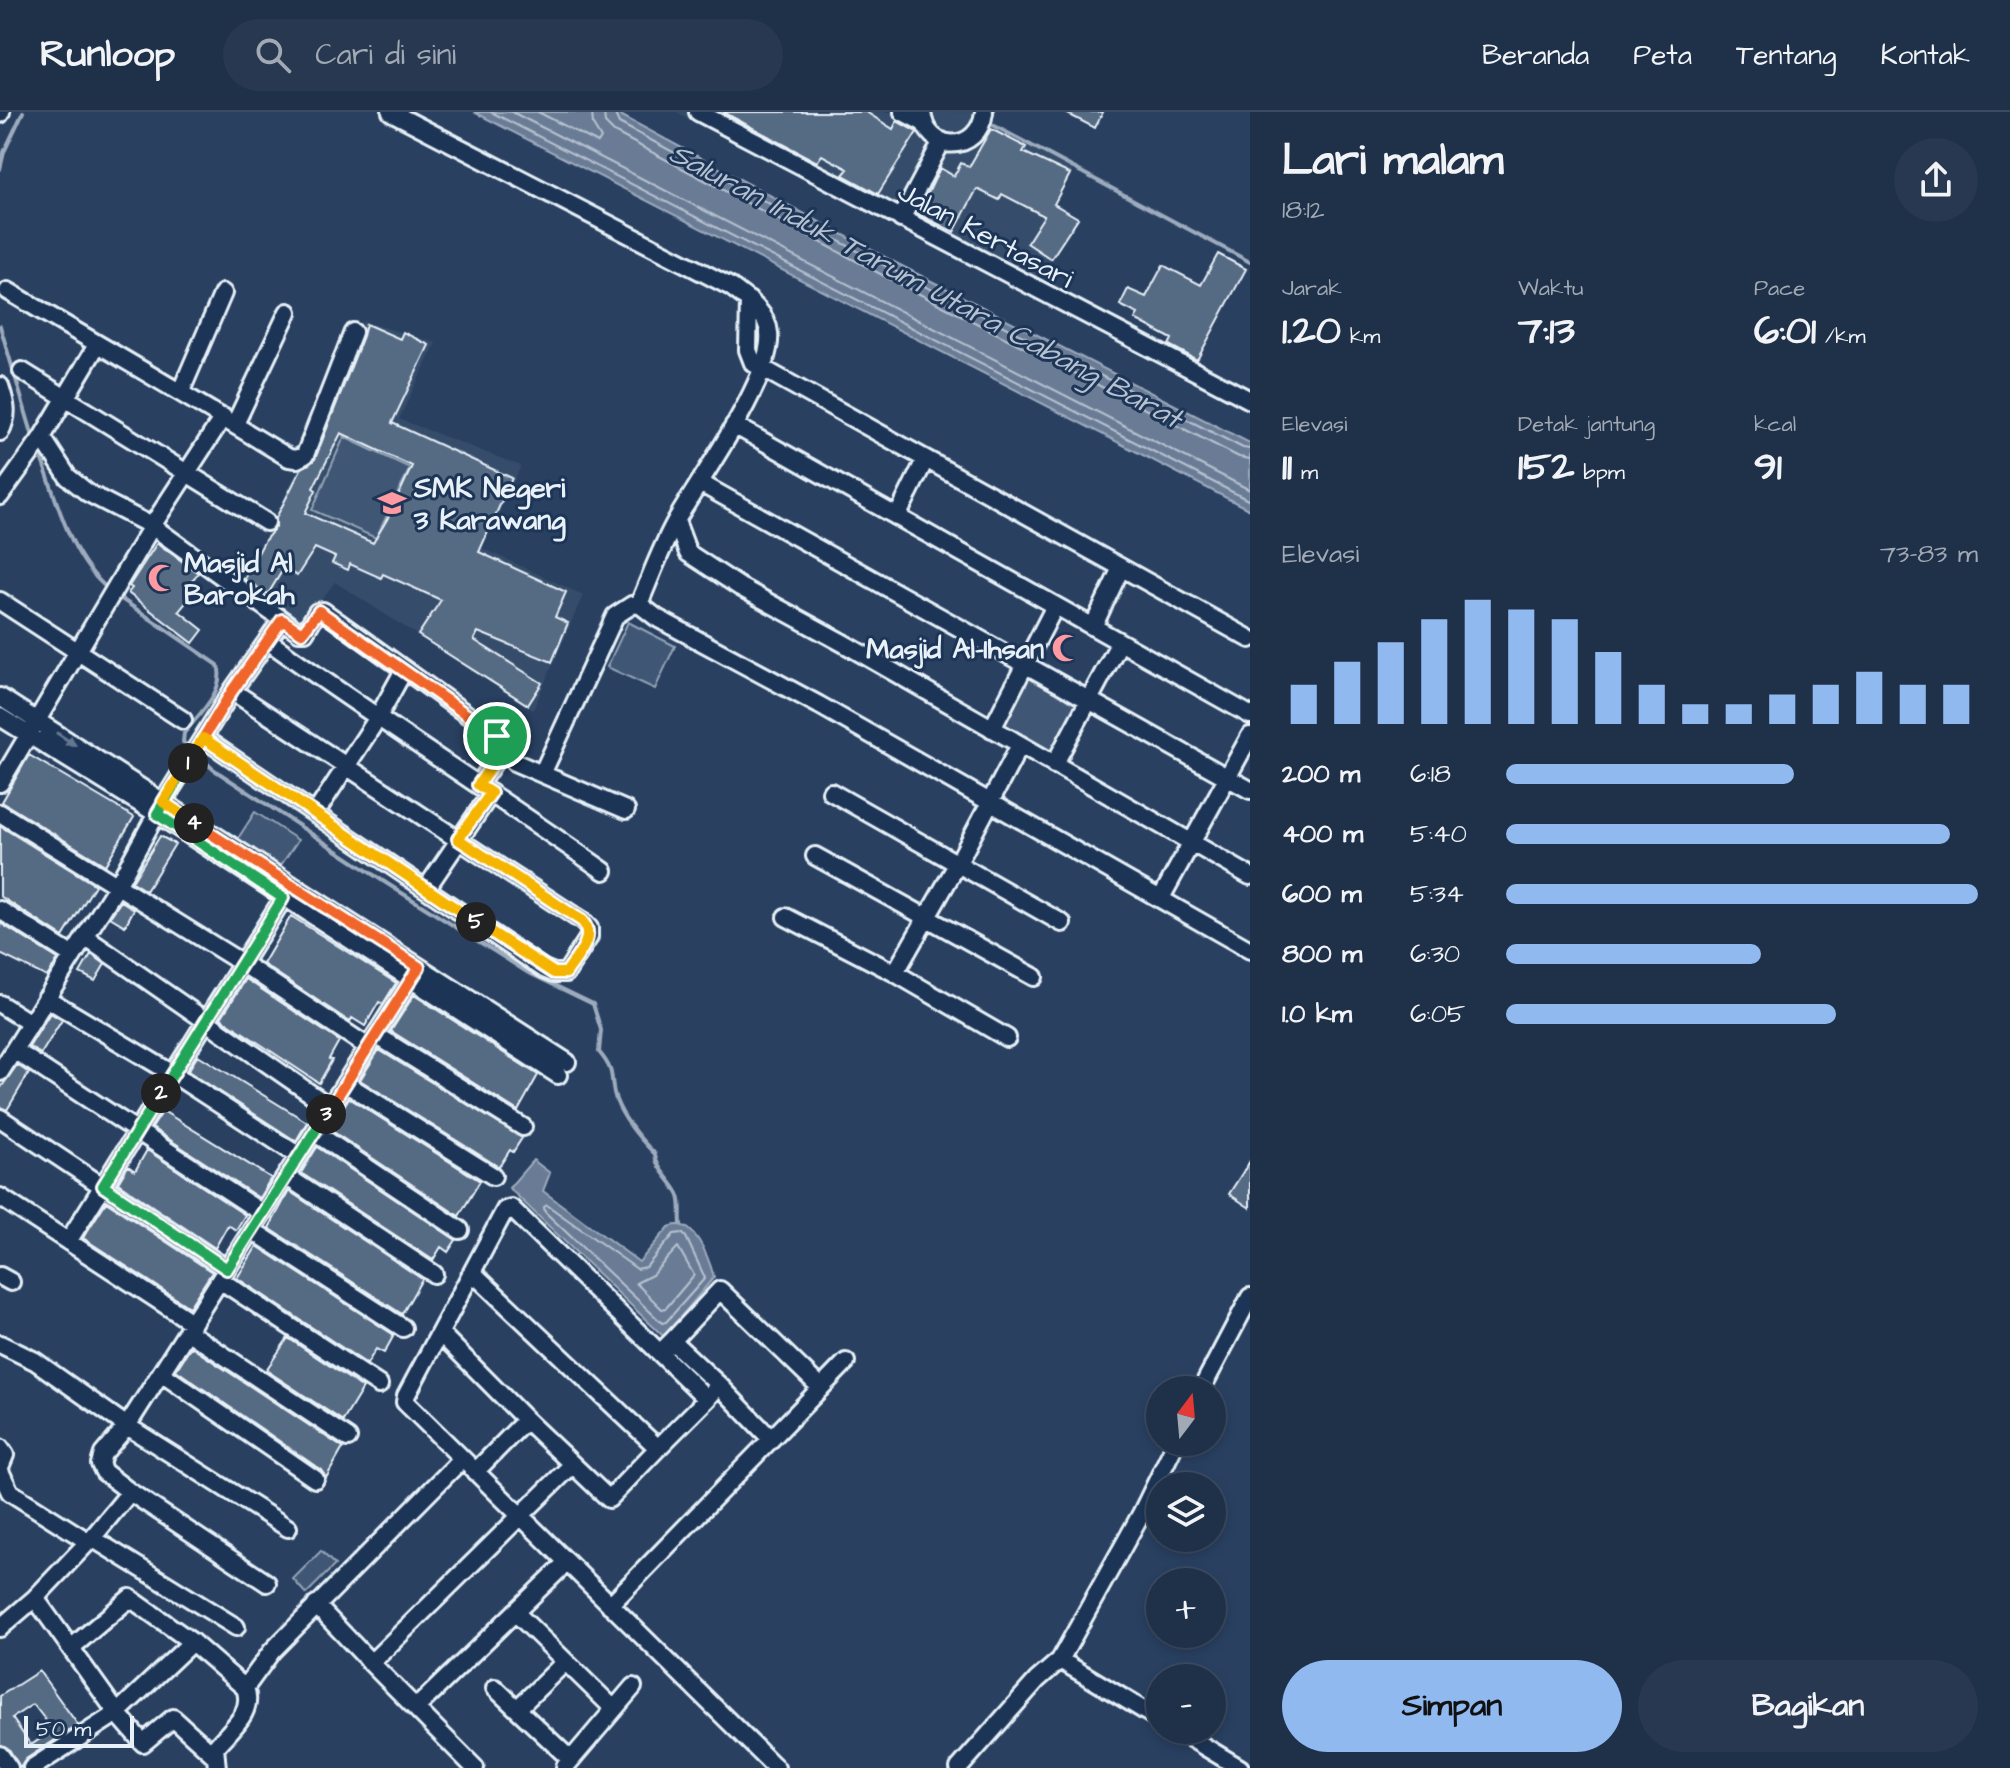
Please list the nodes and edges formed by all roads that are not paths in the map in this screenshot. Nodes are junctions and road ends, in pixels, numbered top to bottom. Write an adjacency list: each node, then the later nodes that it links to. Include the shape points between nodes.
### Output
1 (391, 112): 13 (street, via 731,287 765,317 768,356)
2 (698, 112): 7 (street, Jalan Kertasari)
3 (903, 112): 5 (street)
4 (984, 112): 6 (street, via 983,123 971,138 952,144)
5 (923, 118): 6 (street)
6 (942, 141): 7 (street)
7 (901, 219): 18 (street, Jalan Kertasari)
8 (8, 291): 12 (street)
9 (223, 293): 16 (street)
10 (288, 312): 19 (street)
11 (353, 332): 19 (street, via 305,455 289,458)
12 (97, 345): 16 (street); 17 (street)
13 (761, 369): 20 (street); 23 (street)
14 (22, 371): 17 (street)
15 (0, 386): 21 (street, via 7,407)
16 (181, 391): 19 (street)
17 (65, 399): 22 (street); 24 (street)
18 (1250, 400)
19 (229, 421): 24 (street)
20 (734, 425): 25 (street); 27 (street)
21 (0, 432)
22 (41, 438): 26 (street); 30 (street, via 68,477 88,493)
23 (925, 460): 27 (street); 31 (street)
24 (187, 474): 29 (street); 30 (street)
25 (700, 483): 28 (street); 41 (street)
26 (0, 496)
27 (897, 517): 34 (street)
28 (676, 521): 33 (street); 51 (street, via 688,553)
29 (266, 522)
30 (152, 526): 35 (street); 40 (street)
31 (1121, 568): 36 (street); 37 (street)
32 (0, 601): 40 (street)
33 (639, 604): 58 (street, via 615,616); 64 (street)
34 (1055, 606): 36 (street); 41 (street)
35 (282, 620): 38 (street); 42 (street, via 302,633 323,611)
36 (1093, 627): 39 (street)
37 (1250, 639)
38 (268, 641): 43 (street); 48 (street)
39 (1120, 642): 45 (street); 46 (street)
40 (78, 652): 49 (street); 50 (street)
41 (1025, 665): 45 (street); 51 (street)
42 (404, 670): 48 (street); 61 (street, via 503,742)
43 (232, 691): 53 (street); 57 (street)
44 (0, 697): 50 (street)
45 (1088, 700): 56 (street); 59 (street)
46 (1250, 715)
47 (0, 717): 50 (street)
48 (377, 719): 57 (street); 61 (street)
49 (183, 720)
50 (32, 727): 60 (street); 65 (street)
51 (992, 729): 54 (street)
52 (1250, 736): 59 (street)
53 (201, 741): 65 (street); 68 (street)
54 (1020, 745): 56 (street); 64 (street)
55 (514, 762): 58 (street)
56 (1054, 765): 70 (street)
57 (347, 767): 68 (street); 69 (street)
58 (542, 774): 66 (street)
59 (1228, 778): 62 (street); 70 (street)
60 (0, 783)
61 (484, 789): 69 (street); 73 (street)
62 (1250, 790)
63 (831, 792): 72 (street)
64 (992, 802): 72 (street); 78 (street)
65 (160, 808): 75 (street); 77 (street)
66 (626, 810)
67 (0, 813): 75 (street)
68 (315, 814): 76 (street)
69 (458, 839): 76 (street); 76 (street, via 589,928 589,937 566,973 554,973)
70 (1192, 843): 74 (street); 78 (street)
71 (815, 856): 81 (street)
72 (958, 863): 81 (street); 82 (street)
73 (604, 871)
74 (1250, 876)
75 (117, 886): 83 (street); 86 (street)
76 (426, 889)
77 (287, 892): 86 (street); 88 (street)
78 (1161, 898): 84 (street)
79 (0, 910): 85 (street)
80 (786, 917): 87 (street)
81 (926, 919): 87 (street); 89 (street)
82 (1062, 923)
83 (85, 937): 85 (street); 92 (street)
84 (1250, 950)
85 (73, 956): 90 (street)
86 (242, 963): 92 (street); 95 (street)
87 (895, 973): 94 (street)
88 (415, 974): 95 (street); 97 (street)
89 (1034, 977)
90 (46, 998): 93 (street); 99 (street)
91 (0, 1004): 93 (street)
92 (207, 1019): 99 (street); 101 (street)
93 (30, 1023): 96 (street)
94 (1007, 1038)
95 (372, 1041): 100 (street); 103 (street)
96 (14, 1050): 98 (street); 104 (street)
97 (563, 1068)
98 (0, 1072)
99 (173, 1074): 104 (street); 106 (street)
100 (345, 1083): 101 (street); 108 (street)
101 (330, 1107): 105 (street)
102 (0, 1118): 109 (street)
103 (523, 1127)
104 (138, 1130): 109 (street); 111 (street)
105 (314, 1132): 106 (street); 113 (street)
106 (299, 1156): 107 (street)
107 (286, 1176): 111 (street); 116 (street)
108 (493, 1176)
109 (103, 1186): 114 (street); 117 (street)
110 (0, 1197): 114 (street)
111 (262, 1213): 112 (street)
112 (252, 1230): 117 (street); 120 (street)
113 (460, 1230)
114 (69, 1240): 119 (street)
115 (473, 1273): 121 (street); 124 (street, via 505,1210 511,1208); 137 (street)
116 (434, 1274)
117 (223, 1275): 119 (street); 128 (street)
118 (1250, 1297): 127 (street)
119 (190, 1327): 126 (street); 134 (street)
120 (403, 1328)
121 (441, 1334): 132 (street); 139 (street, via 405,1402)
122 (672, 1341): 124 (street); 129 (street); 130 (street, via 720,1290)
123 (0, 1344): 133 (street, via 35,1361)
124 (660, 1354): 131 (street)
125 (846, 1362): 130 (street)
126 (161, 1373): 133 (street); 143 (street)
127 (1208, 1376)
128 (379, 1385)
129 (719, 1385): 131 (street); 135 (street)
130 (821, 1388): 135 (street)
131 (707, 1399): 137 (street)
132 (526, 1420): 140 (street); 142 (street)
133 (127, 1426): 144 (street, via 100,1464); 146 (street)
134 (348, 1438)
135 (771, 1439): 153 (street)
136 (0, 1448): 141 (street, via 5,1455)
137 (658, 1448): 140 (street, via 609,1499)
138 (1169, 1456): 161 (street)
139 (462, 1459): 142 (street); 152 (street)
140 (572, 1465): 145 (street)
141 (0, 1469): 147 (street, via 10,1492)
142 (475, 1472): 145 (street)
143 (315, 1479)
144 (130, 1492): 147 (street); 149 (street)
145 (521, 1517): 148 (street); 160 (street)
146 (288, 1528)
147 (88, 1542): 150 (street); 151 (street, via 134,1578 126,1591); 155 (street)
148 (567, 1562): 153 (street); 154 (street)
149 (267, 1583)
150 (35, 1598): 156 (street); 158 (street)
151 (130, 1598): 157 (street); 158 (street)
152 (316, 1605): 160 (street); 163 (street)
153 (610, 1605): 177 (street)
154 (515, 1612): 159 (street); 165 (street)
155 (236, 1627)
156 (0, 1628)
157 (192, 1642): 163 (street); 168 (street)
158 (71, 1648): 168 (street)
159 (565, 1662): 166 (street); 167 (street)
160 (371, 1663): 165 (street)
161 (1054, 1665): 169 (street); 178 (street)
162 (633, 1687): 167 (street)
163 (245, 1688): 172 (street, via 247,1710 217,1745)
164 (495, 1688): 166 (street)
165 (416, 1708): 176 (street)
166 (517, 1709): 173 (street)
167 (614, 1709): 173 (street)
168 (117, 1713): 172 (street, via 143,1743 173,1718); 175 (street)
169 (1146, 1713)
170 (1200, 1744): 179 (street)
171 (0, 1755): 174 (street)
172 (215, 1761)
173 (567, 1764)
174 (9, 1768)
175 (32, 1768)
176 (475, 1768)
177 (776, 1768)
178 (959, 1768)
179 (1240, 1768)

